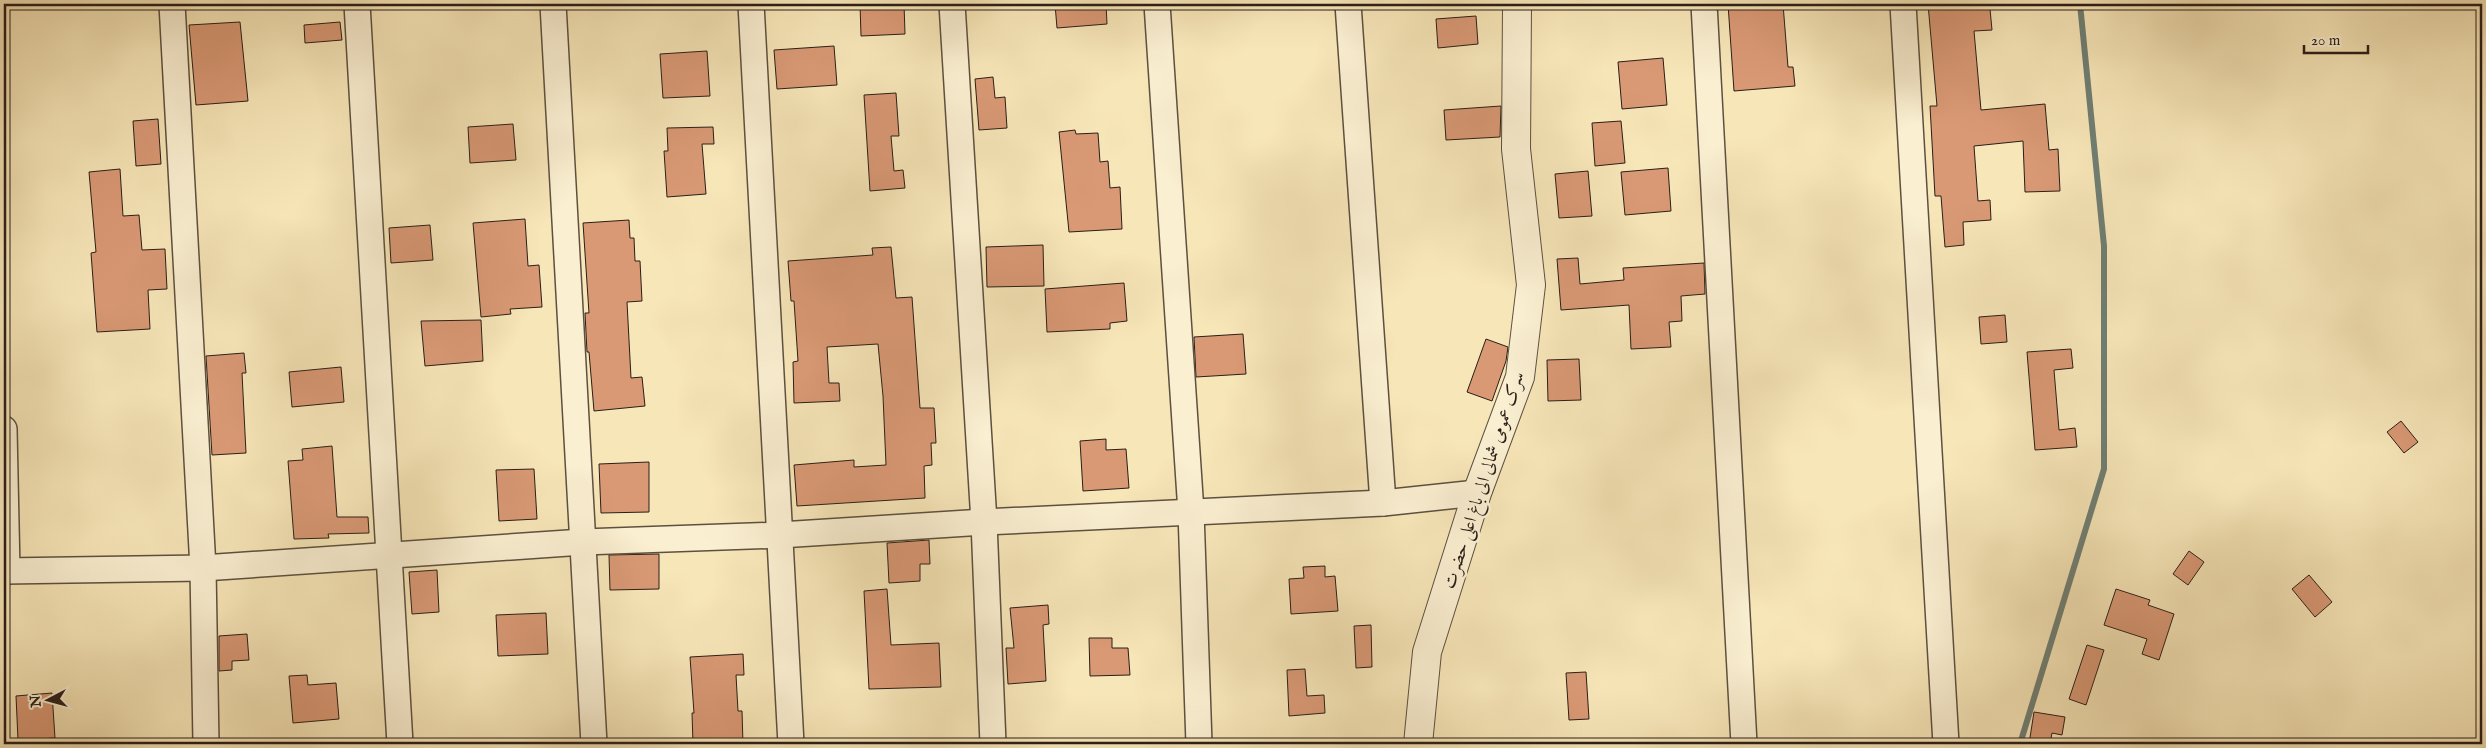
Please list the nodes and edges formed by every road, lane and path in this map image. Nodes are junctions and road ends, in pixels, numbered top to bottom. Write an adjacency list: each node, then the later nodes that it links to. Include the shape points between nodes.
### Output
1 (172, 4): 19 (street)
2 (357, 4): 18 (street)
3 (553, 4): 17 (street)
4 (751, 4): 16 (street)
5 (952, 4): 15 (street)
6 (1157, 4): 14 (street)
7 (1348, 4): 13 (street)
8 (1517, 4): 12 (street, سرک عمومی شمالی الی باغ اعلی حضرت, via 1516,149 1531,285 1520,377)
9 (1704, 4): 28 (street)
10 (1903, 4): 29 (street)
11 (4, 430): 20 (street)
12 (1477, 493): 13 (street); 27 (street, سرک عمومی شمالی الی باغ اعلی حضرت, via 1427,652)
13 (1383, 503): 14 (street)
14 (1191, 512): 15 (street); 26 (street)
15 (984, 522): 16 (street); 25 (street)
16 (780, 536): 17 (street); 24 (street)
17 (583, 542): 18 (street); 23 (street)
18 (388, 556): 19 (street); 22 (street)
19 (203, 568): 20 (street); 21 (street)
20 (6, 571)
21 (206, 744)
22 (400, 744)
23 (594, 744)
24 (791, 744)
25 (993, 744)
26 (1199, 744)
27 (1418, 744)
28 (1744, 744)
29 (1946, 744)

